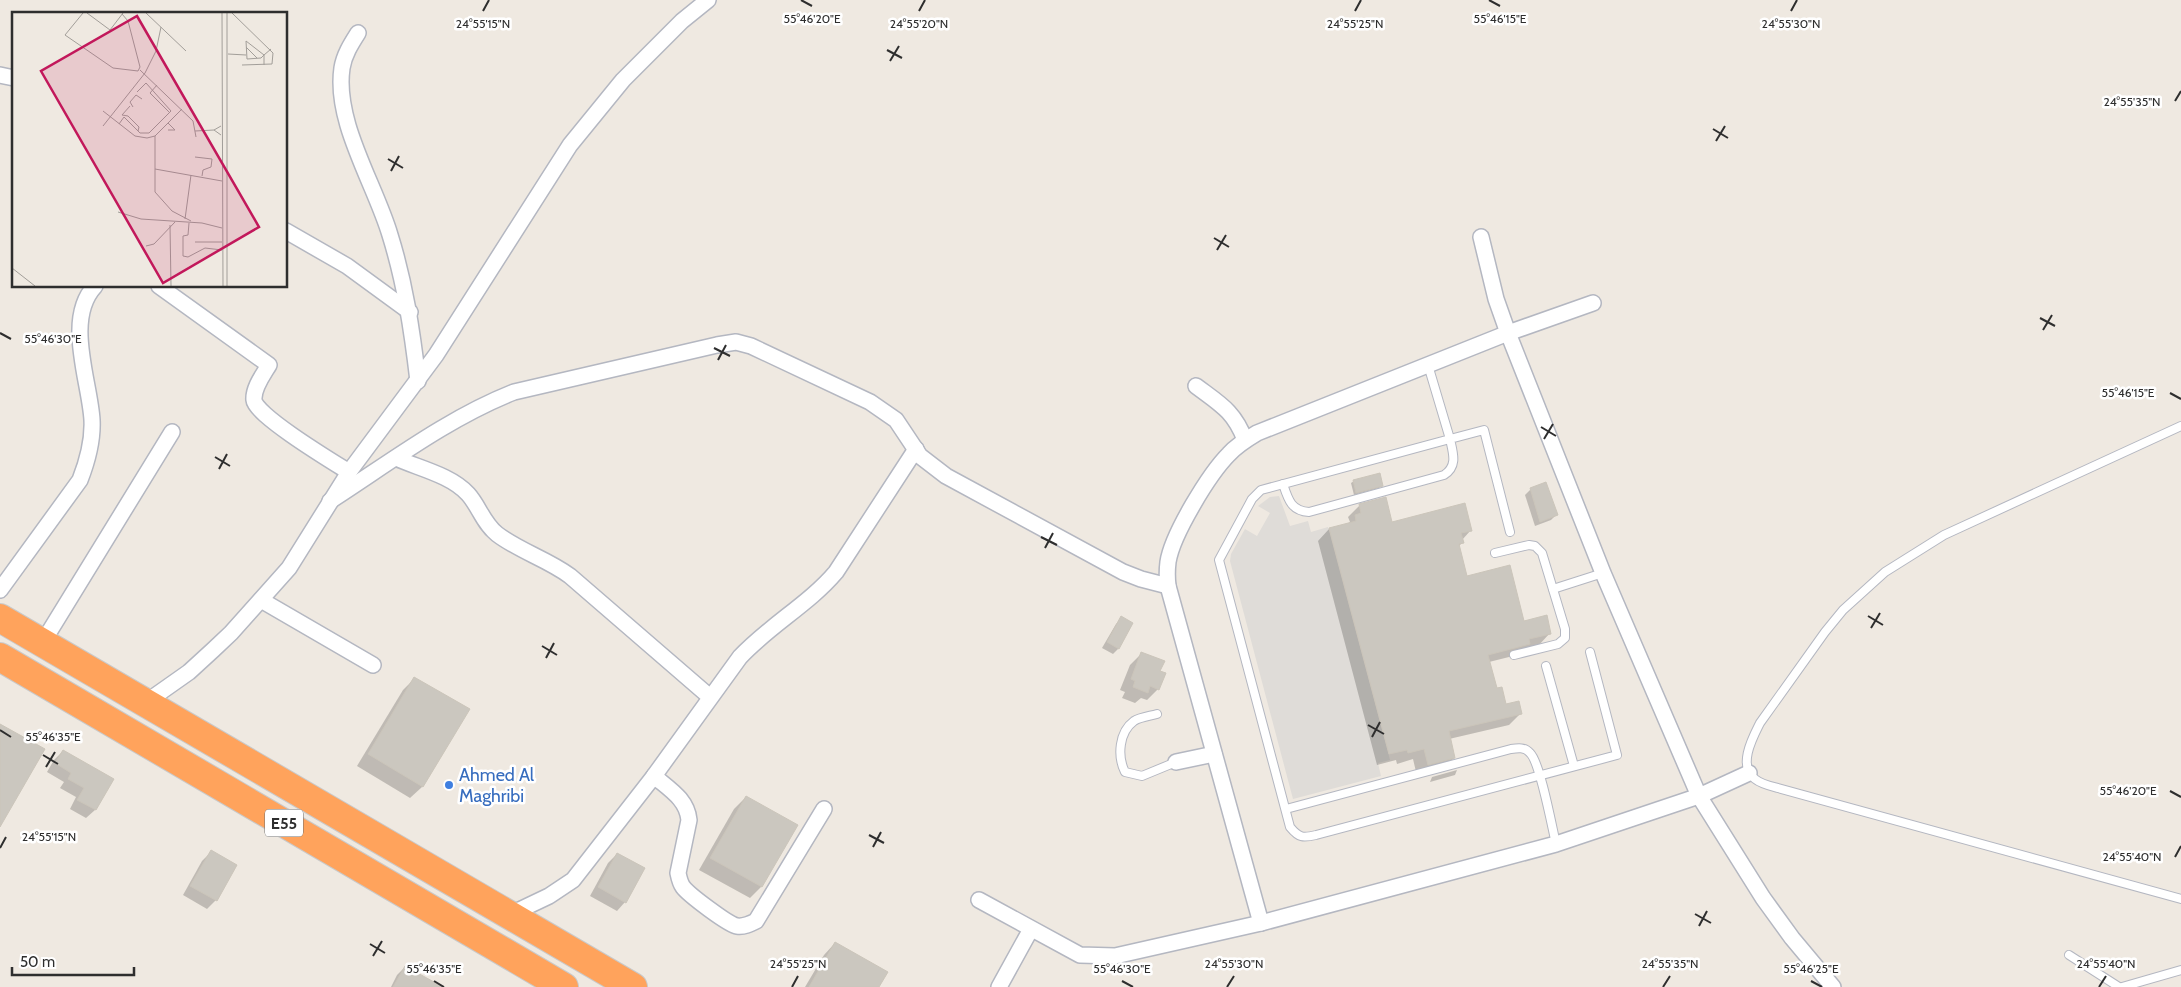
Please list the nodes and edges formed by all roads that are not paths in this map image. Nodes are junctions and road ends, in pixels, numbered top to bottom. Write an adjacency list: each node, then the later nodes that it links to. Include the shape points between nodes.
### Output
1 (708, 0): 11 (street, via 629,74 575,138)
2 (358, 33): 8 (street, via 342,67 343,102 348,126 390,233)
3 (288, 232): 8 (street, via 347,266)
4 (1481, 237): 9 (street)
5 (93, 288): 27 (street, via 81,325 80,348 92,421 87,461 80,480)
6 (162, 288): 19 (street, via 269,365 256,389 255,405 267,418)
7 (1593, 304): 9 (street)
8 (410, 312): 11 (street)
9 (1508, 333): 10 (street); 24 (street)
10 (1428, 365): 15 (lane); 16 (street)
11 (418, 381): 19 (street)
12 (1196, 386): 16 (street, via 1231,413)
13 (2181, 426): 42 (lane, via 1944,534 1885,572 1843,610 1774,702 1752,738 1748,757)
14 (172, 432): 30 (street)
15 (1450, 439): 20 (lane); 20 (lane, via 1454,462 1451,471 1444,475 1309,512 1293,507); 22 (lane, via 1484,430)
16 (1245, 440): 25 (street, via 1212,475 1182,527 1168,562)
17 (916, 449): 18 (street, via 886,411 759,349 736,342 514,392 459,418); 25 (street, via 927,463 946,476 1123,572); 36 (street, via 836,572 825,585 756,640)
18 (396, 458): 21 (street); 36 (street, via 458,486 468,494 495,532 570,576)
19 (349, 472): 21 (street)
20 (1283, 484): 47 (lane, via 1261,490 1252,499 1219,560)
21 (330, 501): 28 (street, via 289,568)
22 (1510, 532)
23 (1495, 553): 26 (lane, via 1535,546 1542,553)
24 (1603, 573): 26 (lane); 45 (street)
25 (1168, 586): 39 (street)
26 (1553, 588): 32 (lane, via 1565,638 1558,644)
27 (0, 590)
28 (261, 600): 34 (street); 37 (street, via 189,672)
29 (0, 618): 30 (highway, E55)
30 (42, 642): 37 (highway, E55)
31 (1590, 652): 41 (lane, via 1617,755)
32 (1514, 655)
33 (0, 657): 56 (highway, E55)
34 (373, 665)
35 (1546, 666): 41 (lane)
36 (710, 697): 43 (street)
37 (145, 704): 51 (highway, E55)
38 (1157, 714): 40 (lane, via 1135,721 1128,729 1121,742 1121,764 1125,772 1142,776)
39 (1214, 754): 40 (street); 52 (street)
40 (1176, 762)
41 (1574, 766): 44 (lane)
42 (1750, 773): 45 (street); 49 (lane, via 1754,778 1778,788)
43 (654, 776): 46 (street, via 679,797 688,812 679,881 689,893 736,926 747,926 756,921); 51 (street, via 573,880 549,896)
44 (1539, 776): 47 (lane, via 1531,753 1523,748 1512,749); 47 (lane, via 1302,838 1290,827); 48 (lane)
45 (1699, 796): 48 (street); 59 (street, via 1763,898)
46 (824, 809)
47 (1286, 809)
48 (1556, 844): 52 (street)
49 (2181, 899)
50 (979, 900): 53 (street)
51 (509, 915): 57 (highway, E55)
52 (1261, 923): 53 (street, via 1115,956 1080,955)
53 (1031, 929): 58 (street)
54 (2069, 955): 60 (lane)
55 (2181, 970): 60 (lane)
56 (564, 987)
57 (633, 987)
58 (998, 987)
59 (1833, 987)
60 (2120, 987)

